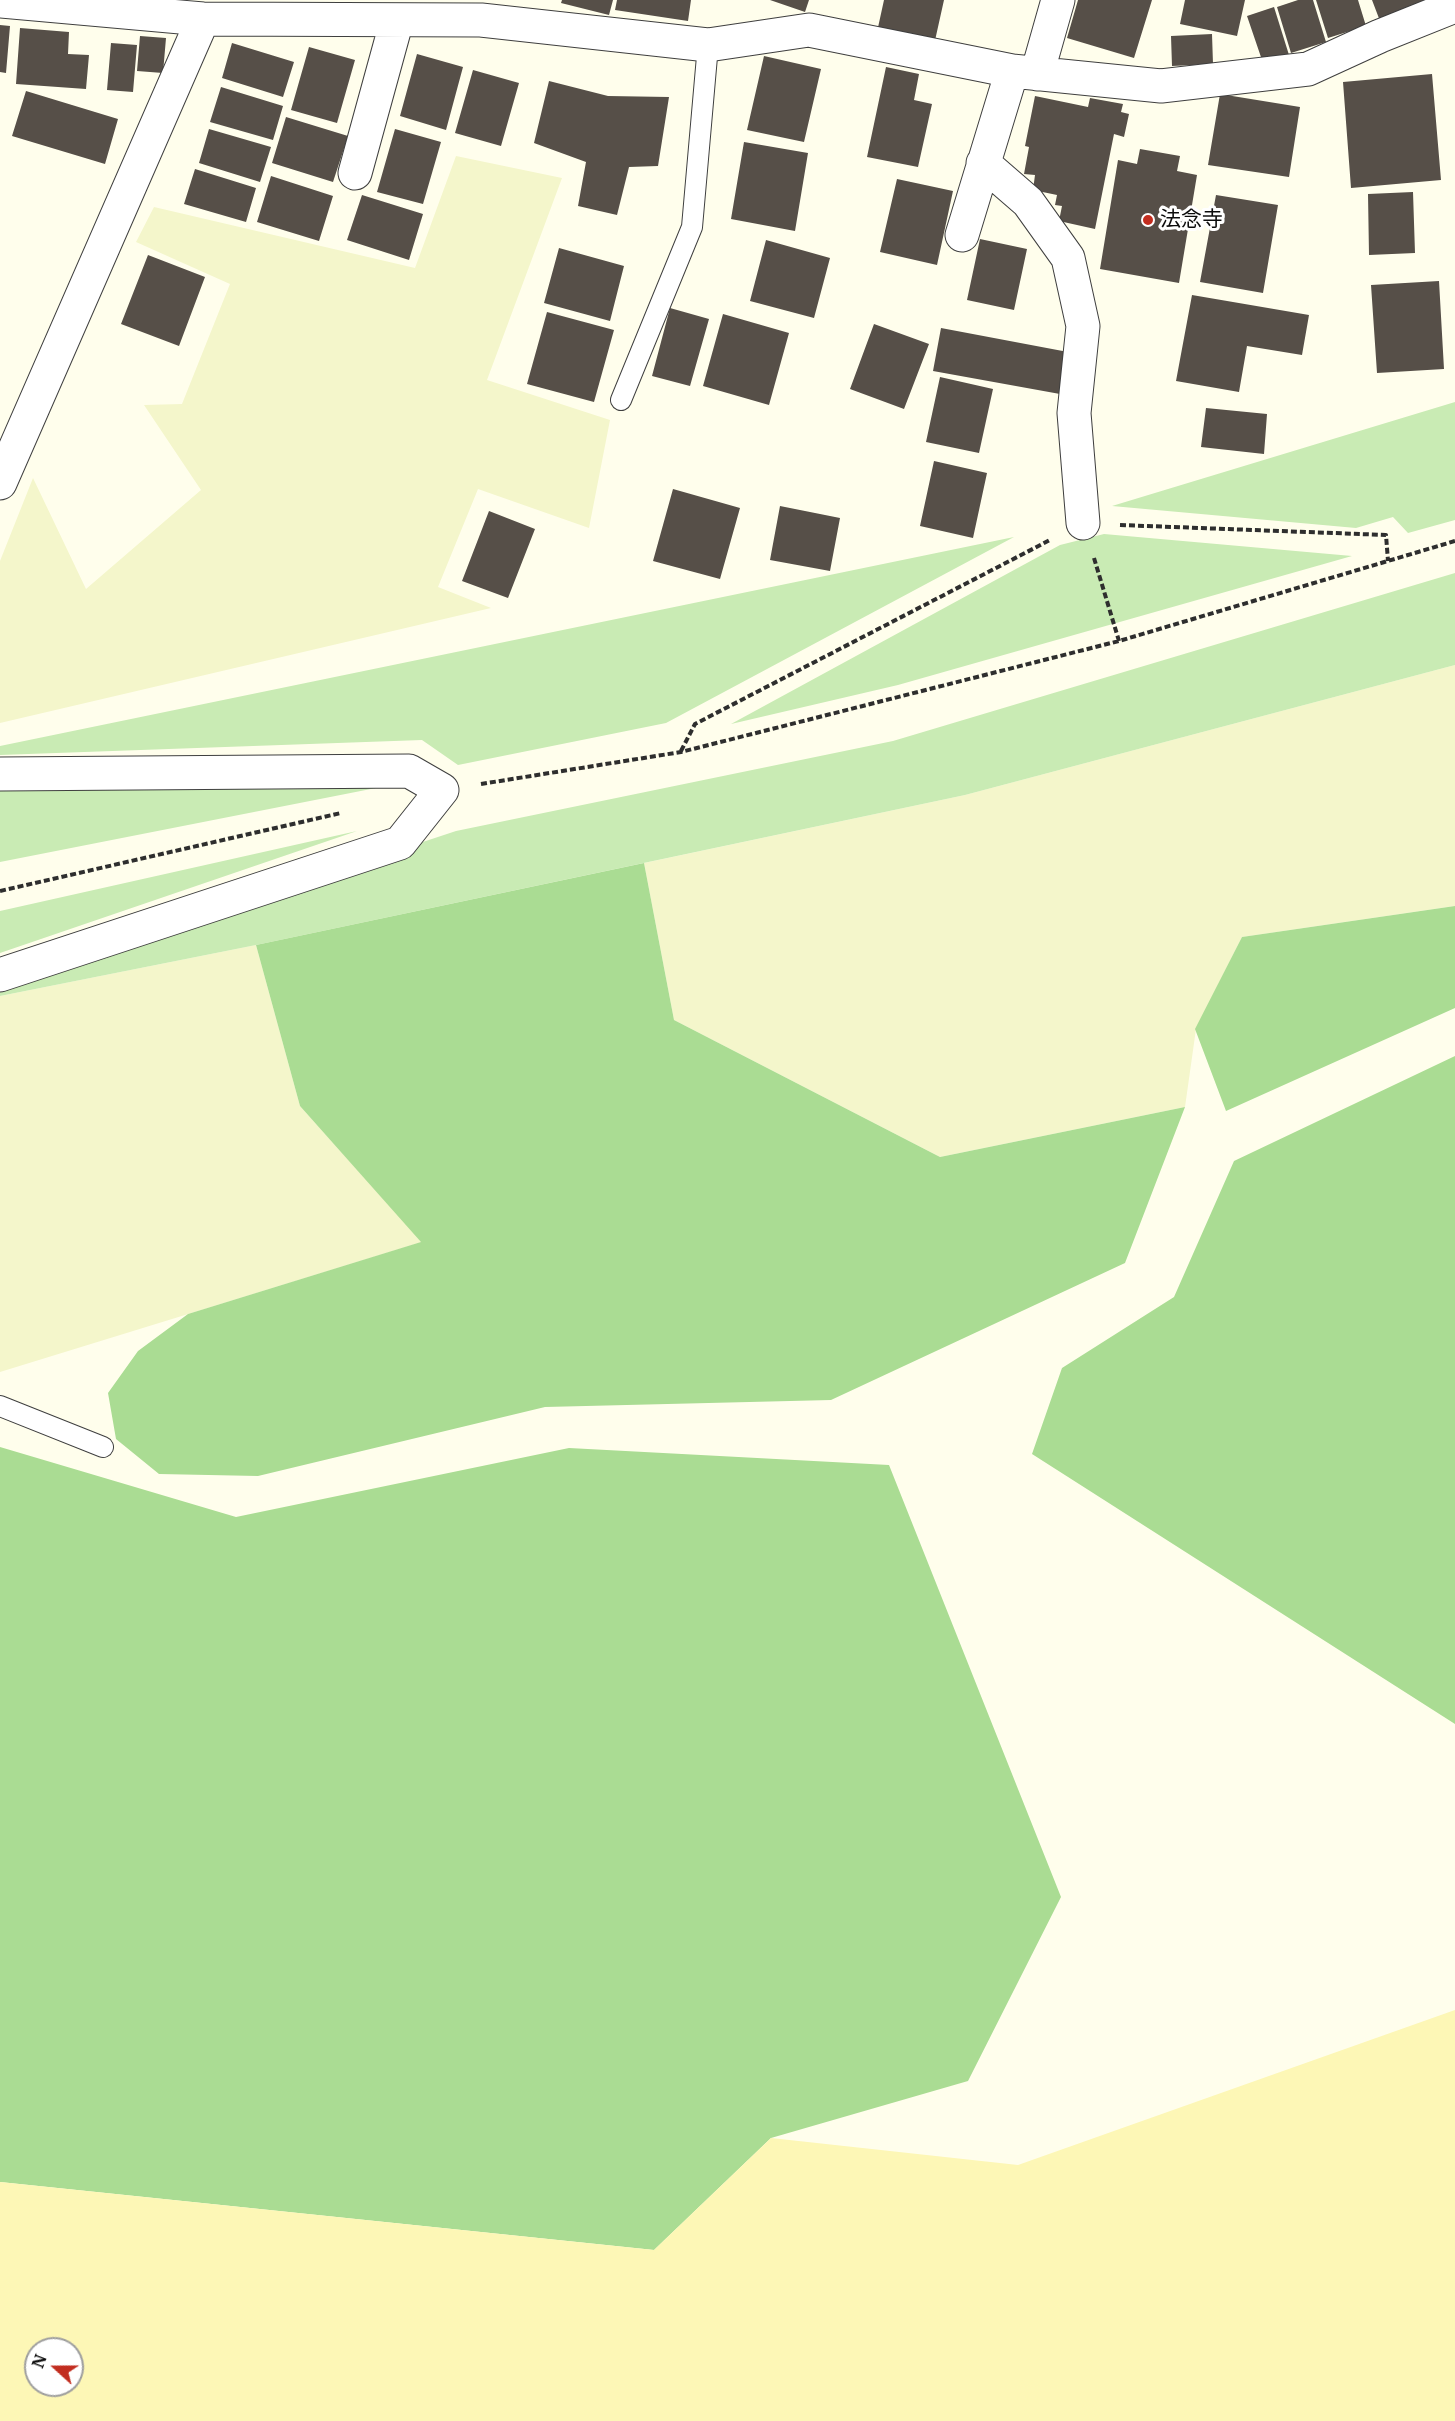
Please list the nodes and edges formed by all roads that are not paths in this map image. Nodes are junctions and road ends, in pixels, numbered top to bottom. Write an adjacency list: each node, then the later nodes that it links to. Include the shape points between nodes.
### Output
1 (1058, 0): 8 (street)
2 (0, 1): 5 (street)
3 (1455, 6): 8 (street, via 1308,69 1161,86)
4 (481, 10): 6 (street); 7 (street)
5 (203, 19): 6 (street); 13 (street)
6 (397, 20): 10 (street)
7 (708, 45): 8 (street, via 809,30); 12 (lane, via 692,227)
8 (1025, 73): 9 (street)
9 (983, 163): 11 (street); 14 (street, via 1028,202 1068,258 1083,326 1074,413)
10 (354, 173)
11 (962, 235)
12 (621, 400)
13 (0, 483)
14 (1083, 523)
15 (0, 774): 16 (street, via 409,771 442,790 400,843)
16 (0, 975)
17 (0, 1406): 18 (lane)
18 (103, 1447)

